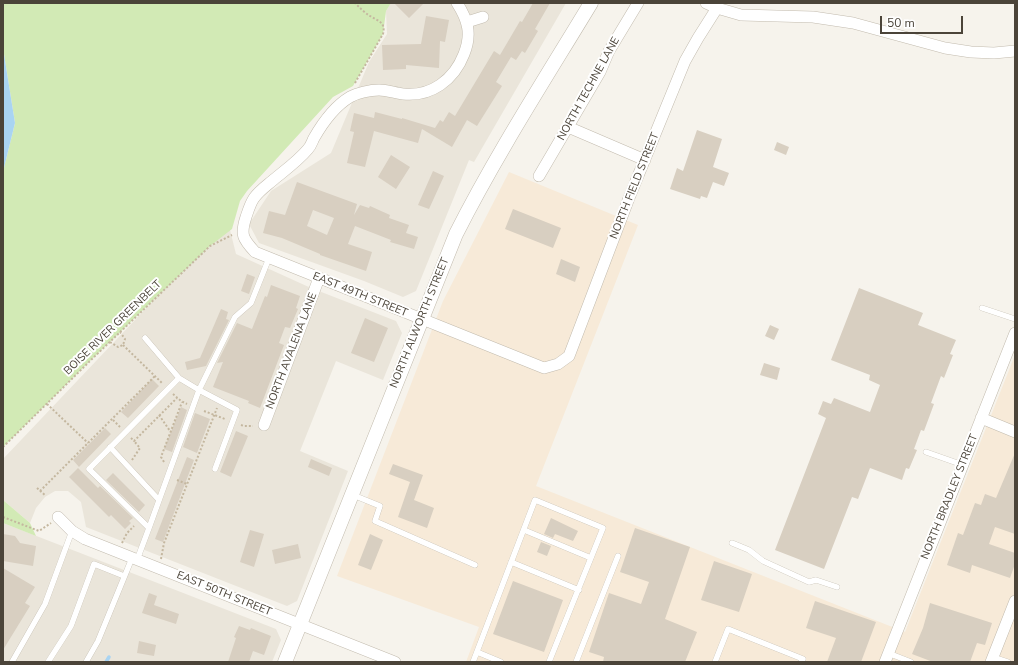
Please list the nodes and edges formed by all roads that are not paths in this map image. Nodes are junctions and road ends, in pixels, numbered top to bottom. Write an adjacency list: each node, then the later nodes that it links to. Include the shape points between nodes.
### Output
1 (457, 3): 7 (street)
2 (591, 3): 15 (street, NORTH ALWORTH STREET, via 477,192 456,234)
3 (638, 3): 9 (street, NORTH TECHNE LANE)
4 (706, 3): 5 (street)
5 (718, 8): 8 (street, via 741,15 813,17 853,23 945,48 971,52); 10 (street, NORTH FIELD STREET, via 685,61)
6 (483, 17): 7 (street)
7 (468, 22): 12 (street, EAST 49TH STREET, via 469,40 464,55 445,82 432,90 418,94 378,90 350,97 329,117 309,148 255,197 242,230 246,243 255,252)
8 (1015, 51)
9 (568, 127): 10 (street); 11 (street, NORTH TECHNE LANE)
10 (645, 160): 19 (street, NORTH FIELD STREET, via 569,356)
11 (539, 176)
12 (269, 258): 13 (street, EAST 49TH STREET); 21 (lane, via 250,303 235,317)
13 (319, 278): 15 (street, EAST 49TH STREET); 23 (street, NORTH AVALENA LANE)
14 (982, 308): 16 (lane)
15 (421, 319): 19 (street, EAST 49TH STREET, via 544,368); 29 (street, NORTH ALWORTH STREET)
16 (1015, 319)
17 (1015, 332): 22 (street, NORTH BRADLEY STREET)
18 (145, 338): 20 (lane)
19 (558, 364)
20 (179, 378): 21 (lane); 25 (lane)
21 (199, 390): 28 (lane, via 237,410); 30 (lane)
22 (981, 418): 24 (street); 27 (street, NORTH BRADLEY STREET)
23 (259, 425)
24 (1015, 432)
25 (110, 447): 30 (lane); 32 (lane, via 89,468)
26 (926, 452): 27 (lane)
27 (962, 465): 47 (street, NORTH BRADLEY STREET)
28 (215, 469)
29 (352, 495): 40 (lane, via 380,506 375,521); 45 (street, NORTH ALWORTH STREET)
30 (159, 500): 32 (lane)
31 (58, 517): 34 (street, EAST 50TH STREET)
32 (149, 528): 38 (lane)
33 (524, 530): 37 (lane); 37 (lane, via 535,500 603,528); 39 (lane)
34 (72, 531): 38 (street, EAST 50TH STREET); 49 (lane, via 45,604)
35 (732, 543): 42 (lane, via 763,561 809,582 816,580)
36 (618, 556): 57 (lane)
37 (591, 558): 43 (lane)
38 (134, 559): 41 (lane); 45 (street, EAST 50TH STREET)
39 (511, 562): 43 (lane); 46 (lane)
40 (475, 566)
41 (124, 576): 50 (lane, via 94,564 71,626); 51 (lane, via 98,641)
42 (837, 587)
43 (579, 590): 56 (lane)
44 (1015, 601): 48 (street)
45 (300, 624): 52 (street, NORTH ALWORTH STREET); 53 (street, EAST 50TH STREET)
46 (477, 652): 54 (lane); 55 (lane)
47 (886, 658): 60 (lane)
48 (992, 659): 61 (lane)
49 (12, 662)
50 (48, 662)
51 (86, 662)
52 (285, 662)
53 (395, 662)
54 (473, 662)
55 (501, 662)
56 (549, 662)
57 (576, 662)
58 (715, 662): 59 (lane, via 728,629 802,659)
59 (801, 662)
60 (911, 662)
61 (1008, 662)

